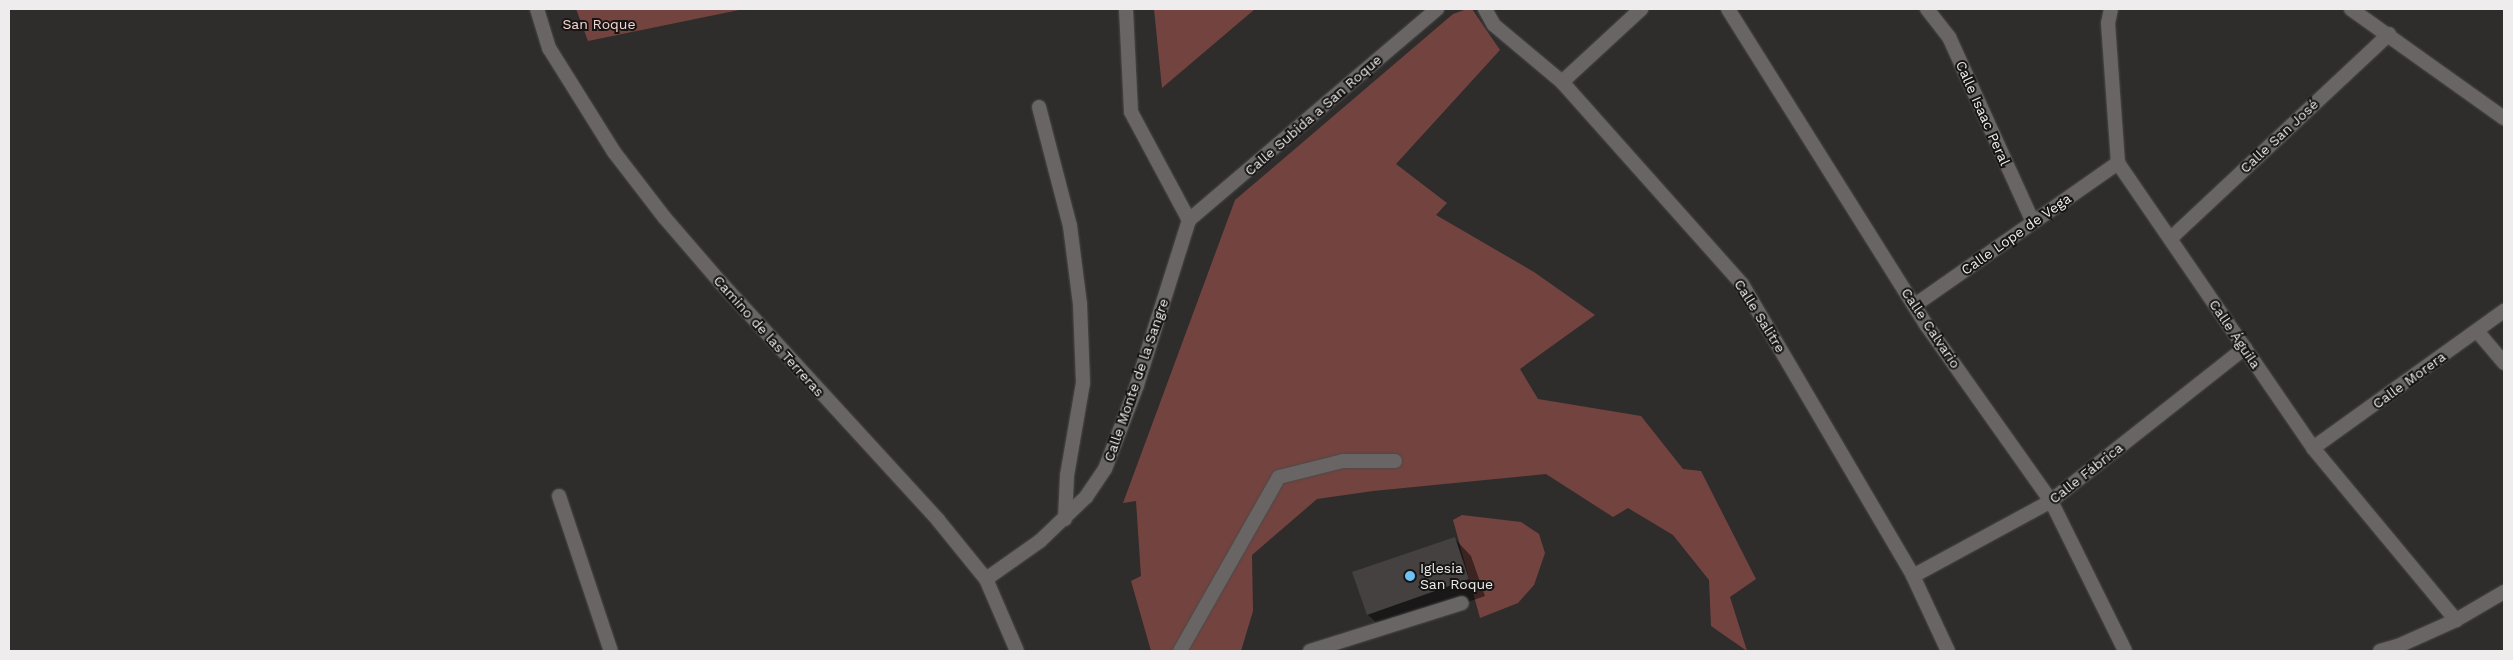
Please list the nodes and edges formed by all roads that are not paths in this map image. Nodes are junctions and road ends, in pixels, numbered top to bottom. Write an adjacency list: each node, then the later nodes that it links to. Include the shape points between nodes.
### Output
1 (537, 9): 29 (street, Camino de las Terreras, via 549,48 577,95 614,152 664,217 822,396 938,520)
2 (1126, 9): 15 (street, via 1131,112)
3 (1437, 9): 15 (street, Calle Subida a San Roque)
4 (1485, 9): 11 (street, Calle Salitre, via 1494,25)
5 (1641, 9): 11 (street)
6 (1728, 9): 18 (street, Calle Calvario)
7 (1928, 9): 16 (street, Calle Isaac Peral, via 1949,37)
8 (2111, 9): 14 (street, via 2108,23)
9 (2351, 9): 10 (street)
10 (2388, 34): 13 (street); 17 (street, Calle San José)
11 (1562, 82): 28 (street, Calle Salitre, via 1742,284)
12 (1039, 107): 27 (street, via 1070,226 1080,304 1082,383 1067,476)
13 (2504, 118)
14 (2118, 163): 16 (street, Calle Lope de Vega); 17 (street, Calle Águila)
15 (1189, 220): 27 (street, Calle Monte de la Sangre, via 1137,385 1105,469 1086,497)
16 (2033, 222): 18 (street, Calle Lope de Vega)
17 (2170, 239): 21 (street, Calle Águila)
18 (1915, 305): 26 (street, Calle Calvario)
19 (2504, 311): 20 (street, Calle Morera)
20 (2477, 331): 22 (street); 23 (street, Calle Morera)
21 (2245, 348): 23 (street, Calle Águila); 26 (street, Calle Fábrica)
22 (2504, 363)
23 (2313, 448): 32 (street, Calle Águila)
24 (1395, 461): 35 (street, via 1343,460 1279,477)
25 (559, 496): 33 (street)
26 (2051, 501): 28 (street, Calle Fábrica); 38 (street, Calle Calvario)
27 (1065, 519): 29 (street, Calle Monte de la Sangre)
28 (1913, 576): 37 (street, Calle Salitre)
29 (986, 579): 34 (street, Camino de las Terreras)
30 (2504, 592): 32 (street)
31 (1462, 603): 36 (street)
32 (2456, 620): 39 (street)
33 (610, 651)
34 (1017, 651)
35 (1180, 651)
36 (1310, 651)
37 (1948, 651)
38 (2125, 651)
39 (2380, 651)

